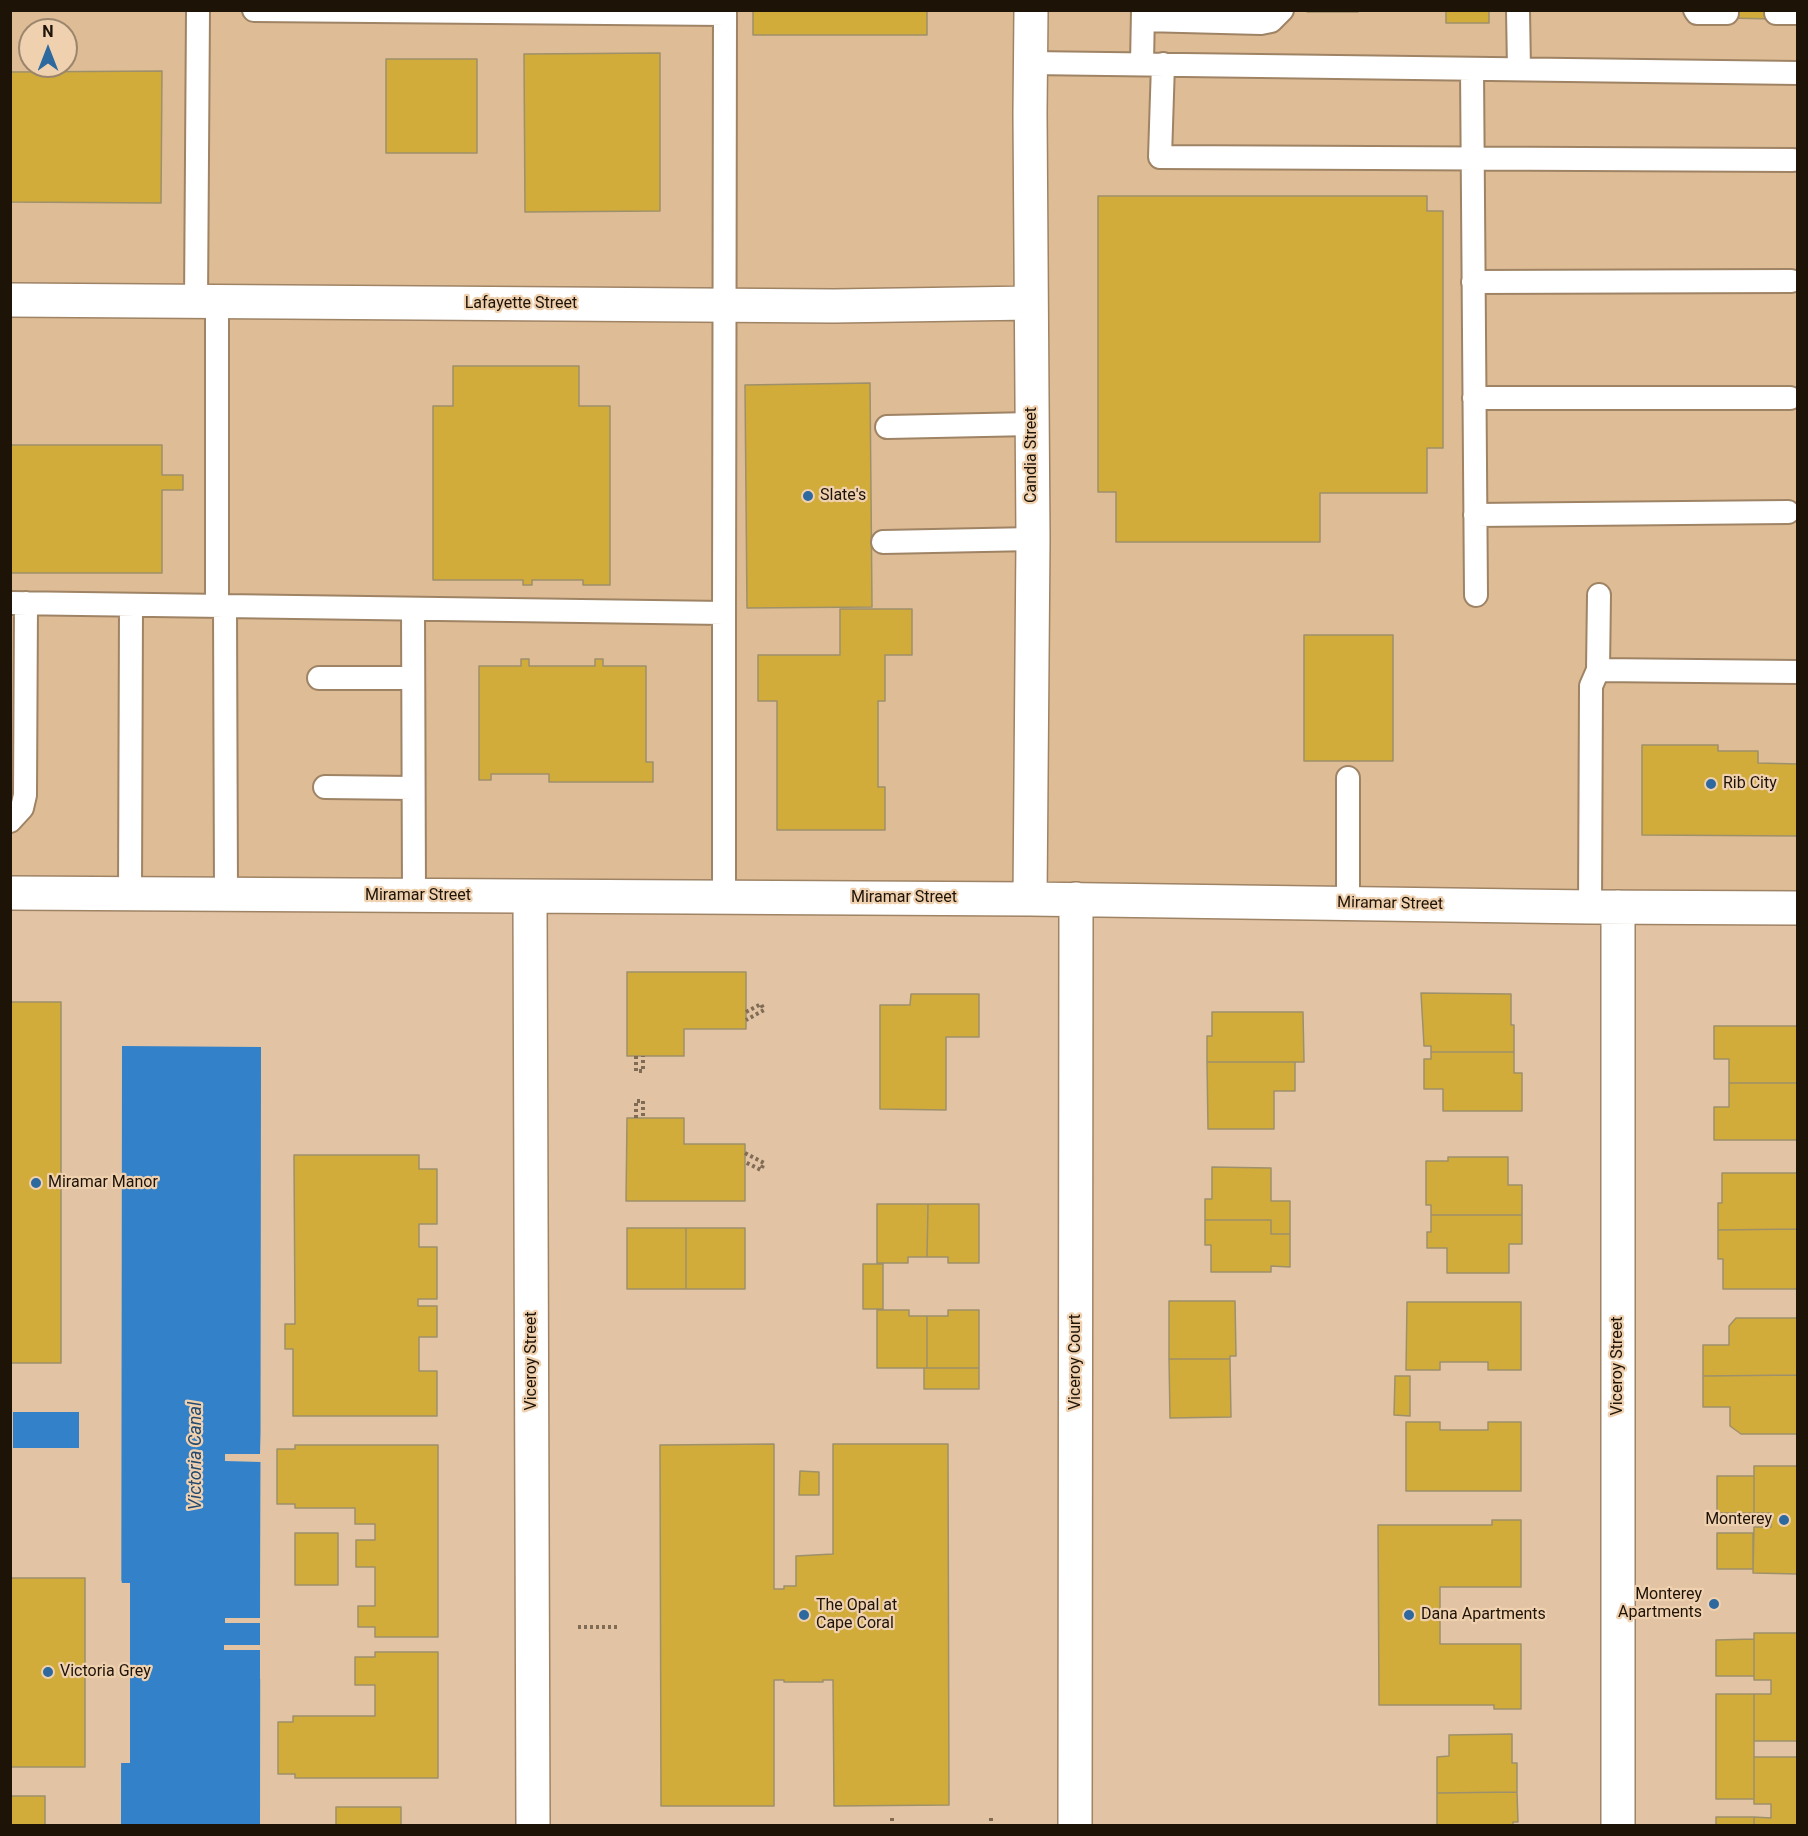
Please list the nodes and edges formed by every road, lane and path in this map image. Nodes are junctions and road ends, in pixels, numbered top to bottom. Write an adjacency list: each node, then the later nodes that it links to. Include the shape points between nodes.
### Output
1 (198, 10): 20 (lane)
2 (254, 10): 7 (lane)
3 (1031, 10): 10 (street, Candia Street)
4 (1282, 10): 9 (lane, via 1271,21 1261,22)
5 (1518, 10): 13 (lane)
6 (1695, 10): 8 (lane)
7 (725, 12): 22 (lane)
8 (1727, 13)
9 (1143, 15): 11 (lane)
10 (1030, 63): 11 (lane); 21 (street, Candia Street)
11 (1153, 64): 12 (lane); 15 (lane, via 1160,157)
12 (1472, 69): 13 (lane); 15 (lane)
13 (1519, 69): 14 (lane)
14 (1797, 73)
15 (1472, 159): 16 (lane); 18 (lane)
16 (1792, 160)
17 (1791, 281): 18 (lane)
18 (1473, 282): 23 (lane)
19 (10, 300): 20 (street, Lafayette Street)
20 (206, 302): 22 (street, Lafayette Street); 35 (lane)
21 (1031, 303): 22 (street, Lafayette Street); 25 (street, Candia Street)
22 (725, 306): 37 (lane)
23 (1474, 398): 24 (lane); 28 (lane)
24 (1790, 398)
25 (1032, 424): 26 (lane); 29 (street, Candia Street)
26 (887, 427)
27 (1788, 512): 28 (lane)
28 (1475, 515): 31 (lane)
29 (1033, 539): 30 (lane); 52 (street, Candia Street)
30 (883, 542)
31 (1476, 595)
32 (1599, 595): 38 (lane)
33 (18, 603): 34 (lane); 45 (lane, via 25,795 22,808)
34 (131, 605): 35 (lane); 47 (lane)
35 (221, 606): 36 (lane); 48 (lane)
36 (413, 609): 37 (lane); 41 (lane)
37 (724, 613): 51 (lane)
38 (1598, 670): 39 (lane); 55 (lane, via 1591,686)
39 (1797, 672)
40 (319, 678): 41 (lane)
41 (413, 678): 44 (lane)
42 (1348, 778): 54 (lane)
43 (325, 788): 44 (lane)
44 (413, 788): 49 (lane)
45 (10, 821)
46 (10, 893): 47 (street, Miramar Street)
47 (130, 894): 48 (street, Miramar Street)
48 (226, 895): 49 (street, Miramar Street)
49 (414, 896): 50 (street, Miramar Street)
50 (530, 897): 51 (street, Miramar Street); 69 (street, Viceroy Street)
51 (724, 898): 52 (street, Miramar Street)
52 (1030, 898): 53 (street, Miramar Street)
53 (1076, 899): 54 (street, Miramar Street); 72 (street, Viceroy Court)
54 (1348, 903): 55 (street, Miramar Street)
55 (1604, 907): 56 (street, Miramar Street); 73 (street, Viceroy Street)
56 (1797, 908)
57 (746, 1012): 58 (path, via 761,1004 764,1010)
58 (746, 1020)
59 (636, 1056): 60 (path, via 636,1071 643,1071)
60 (643, 1056)
61 (636, 1118): 62 (path, via 636,1101 643,1101)
62 (643, 1118)
63 (745, 1154): 64 (path, via 764,1163 761,1170)
64 (745, 1162)
65 (578, 1627): 66 (path)
66 (617, 1627)
67 (892, 1818): 70 (path)
68 (991, 1818): 71 (path)
69 (533, 1826)
70 (892, 1826)
71 (991, 1826)
72 (1075, 1826)
73 (1618, 1826)

